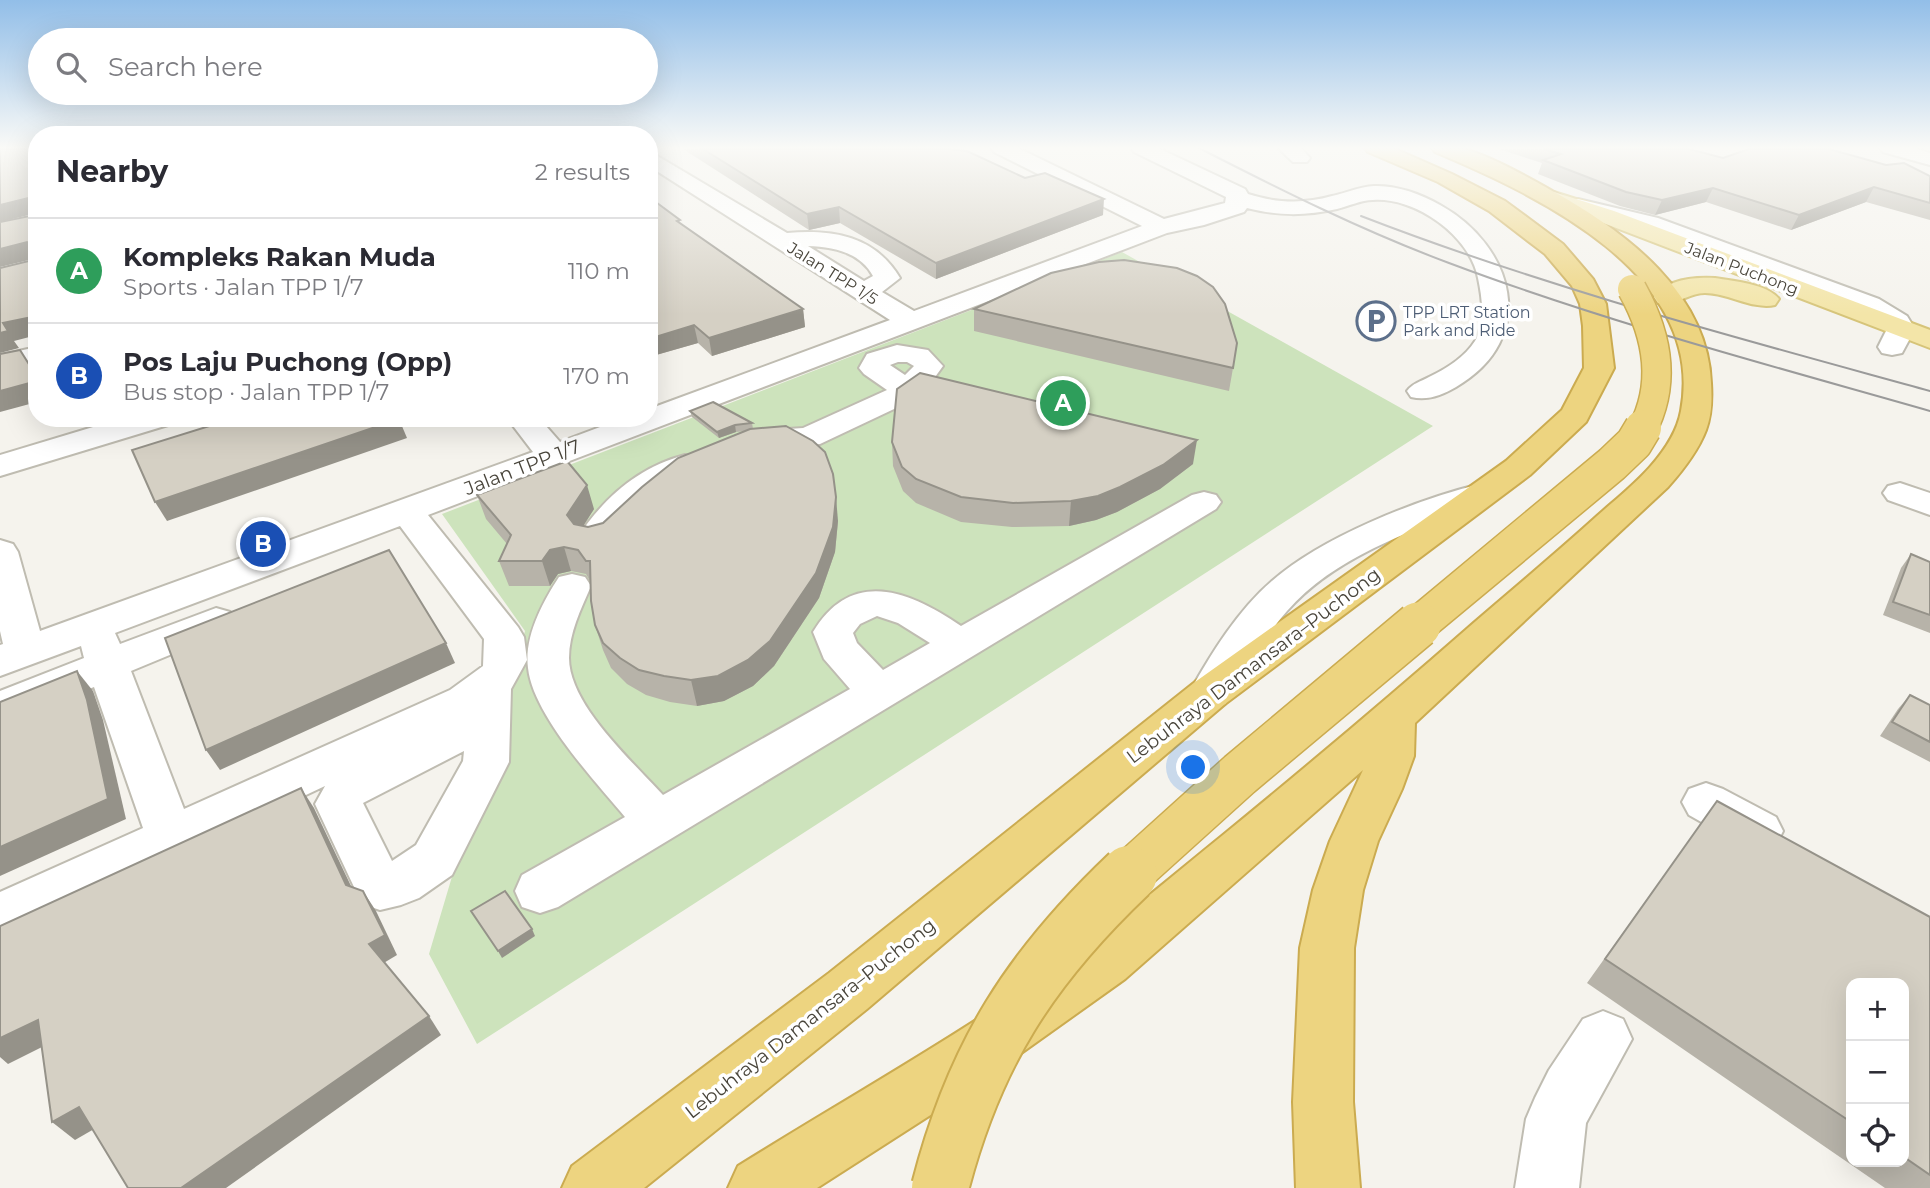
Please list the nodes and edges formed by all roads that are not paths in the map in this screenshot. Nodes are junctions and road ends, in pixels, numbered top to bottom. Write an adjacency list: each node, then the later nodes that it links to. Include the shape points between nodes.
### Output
1 (723, 203): 16 (street, Jalan TPP 1/5)
2 (1113, 203): 14 (street)
3 (1237, 203): 12 (street)
4 (1257, 203): 5 (street, via 1279,210)
5 (1330, 203)
6 (1417, 203): 27 (street, via 1458,225 1481,251 1496,291 1493,333 1476,359)
7 (1492, 203): 56 (highway, Lebuhraya Damansara–Puchong, via 1554,249 1584,284 1593,304 1599,368 1575,415 1518,468 1210,693 848,991)
8 (1534, 203): 18 (highway)
9 (1561, 203): 18 (highway, via 1625,251)
10 (1569, 203): 11 (main road, Jalan Puchong)
11 (1578, 206): 15 (street, via 1634,217); 19 (main road, Jalan Puchong)
12 (1219, 214): 13 (street, via 1277,215); 14 (street, Jalan TPP 1/7)
13 (1323, 225)
14 (1161, 227): 20 (street, Jalan TPP 1/7)
15 (1666, 229): 19 (street, via 1832,296); 21 (street, via 1870,305 1897,322)
16 (782, 241): 17 (street, Jalan TPP 1/5); 17 (street, via 827,238 862,253 880,265 887,278)
17 (863, 292): 20 (street, Jalan TPP 1/5)
18 (1650, 293): 21 (main road, Jalan Puchong, via 1692,286 1744,292); 48 (highway, via 1684,324 1698,364 1697,404 1683,447 1595,537); 58 (highway, bridge, via 1659,375 1652,407 1638,437 1540,527 1220,790 1066,937 994,1039 966,1103)
19 (1858, 312): 21 (main road, Jalan Puchong)
20 (911, 321): 28 (street, Jalan TPP 1/7)
21 (1897, 338): 22 (main road, Jalan Puchong); 24 (main road, Jalan Puchong)
22 (1930, 340)
23 (28, 357): 25 (street)
24 (1930, 361)
25 (0, 364)
26 (907, 390): 34 (street, via 809,436)
27 (1422, 391)
28 (707, 398): 29 (street, Jalan TPP 1/7); 34 (street)
29 (658, 416)
30 (658, 419): 35 (street)
31 (100, 427): 37 (street, via 68,432)
32 (529, 427): 36 (street)
33 (628, 427): 36 (street, Jalan TPP 1/7)
34 (759, 438): 35 (street)
35 (715, 453): 40 (street, via 663,475 626,498)
36 (553, 456): 39 (street, Jalan TPP 1/7)
37 (0, 466)
38 (1204, 502): 43 (street)
39 (407, 511): 44 (street, Jalan TPP 1/7, via 363,527 370,543 363,561); 51 (street, via 504,637 509,653 489,703 465,701)
40 (595, 538)
41 (0, 552): 45 (street)
42 (572, 586): 50 (street, via 550,642 550,678 570,715)
43 (959, 644): 46 (street); 46 (street, via 905,610 886,604 853,609 833,632 838,649)
44 (100, 645): 45 (street); 47 (street); 51 (street)
45 (12, 656)
46 (878, 692): 50 (street)
47 (0, 708)
48 (1393, 718): 57 (highway, via 1146,931 1063,993); 59 (highway, via 1391,756 1354,841 1338,890 1327,948 1323,1102)
49 (1706, 802): 52 (street)
50 (658, 822): 53 (street)
51 (170, 836): 54 (street)
52 (1800, 854)
53 (540, 891)
54 (0, 916)
55 (1603, 1039): 60 (street, via 1556,1119)
56 (594, 1188)
57 (760, 1188)
58 (940, 1188)
59 (1328, 1188)
60 (1547, 1188)

